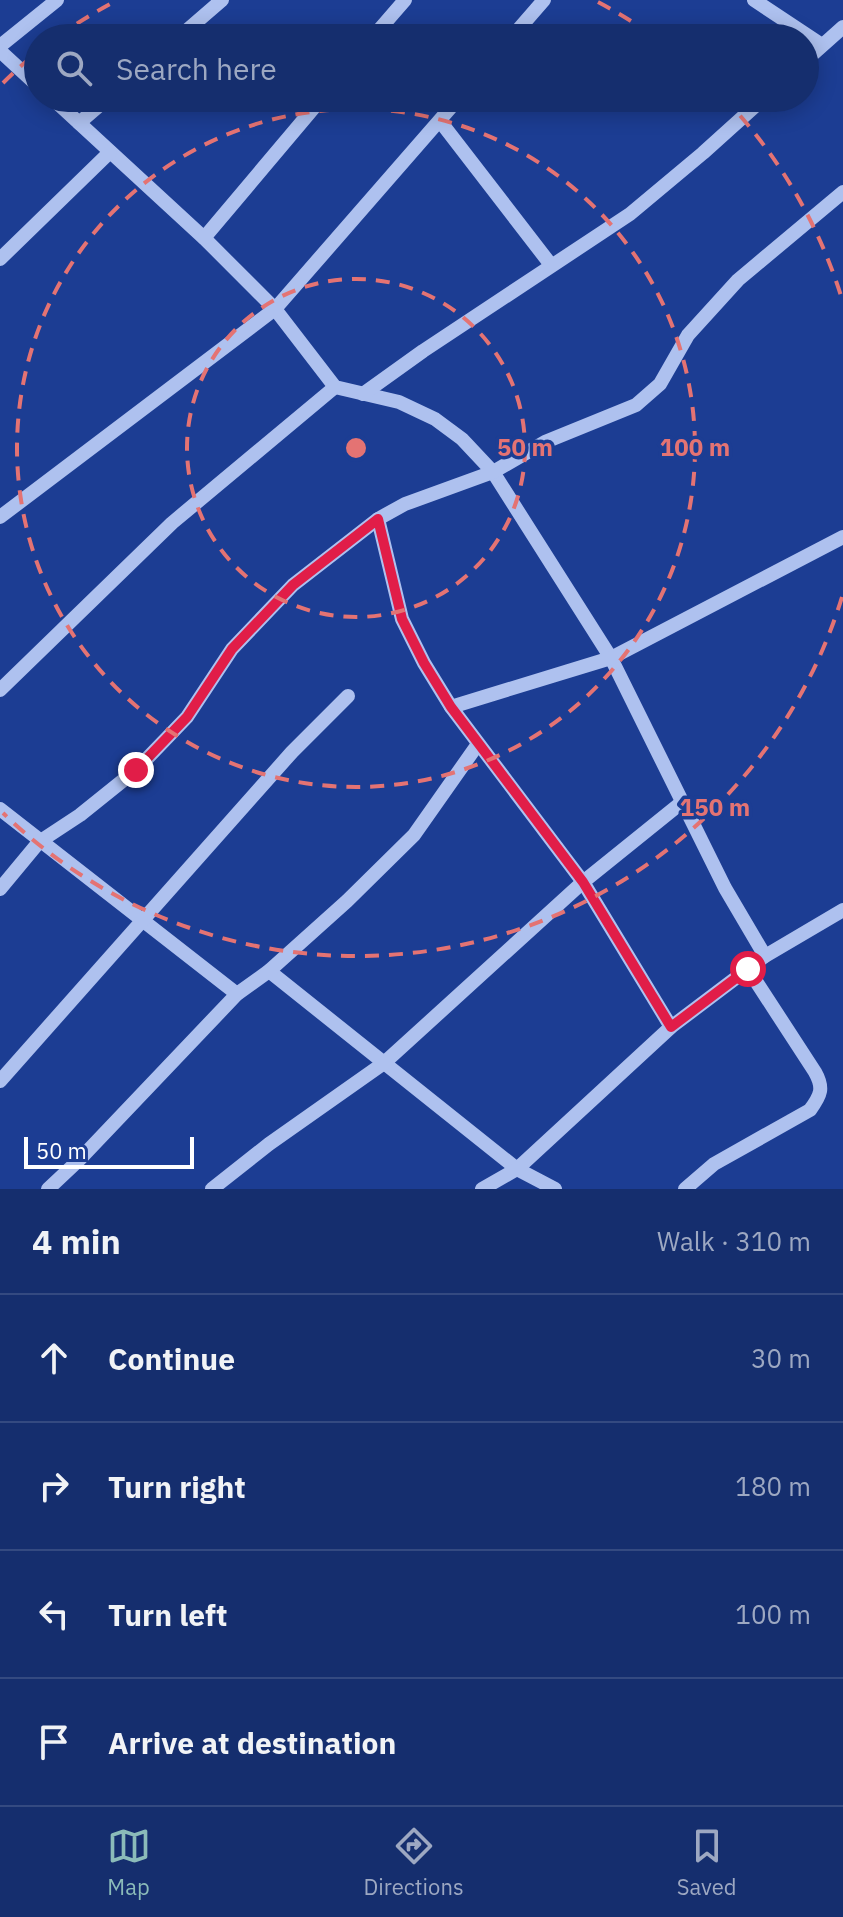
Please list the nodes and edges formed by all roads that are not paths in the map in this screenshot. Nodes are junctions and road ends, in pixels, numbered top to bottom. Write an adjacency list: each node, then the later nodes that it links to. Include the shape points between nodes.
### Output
1 (57, 0): 6 (street)
2 (222, 0): 7 (street)
3 (405, 0): 8 (street)
4 (544, 0): 9 (street)
5 (754, 0): 10 (street)
6 (28, 24)
7 (194, 24)
8 (384, 24)
9 (523, 24)
10 (790, 24)
11 (843, 27): 14 (street)
12 (24, 28): 15 (street)
13 (819, 43): 14 (street)
14 (822, 45): 16 (street)
15 (0, 48): 17 (street)
16 (819, 48)
17 (24, 72)
18 (67, 112): 24 (street)
19 (92, 112): 24 (street)
20 (310, 112): 27 (street)
21 (447, 112): 23 (street)
22 (748, 112): 29 (street, via 630,214)
23 (440, 121): 29 (street); 30 (street)
24 (79, 123): 25 (street)
25 (110, 152): 27 (street); 28 (street)
26 (843, 192): 33 (street, via 738,280 688,335 660,384 636,405 545,442)
27 (204, 238): 30 (street)
28 (0, 259)
29 (551, 265): 32 (street)
30 (275, 309): 31 (street); 34 (street)
31 (335, 387): 32 (street); 38 (street, via 172,523)
32 (363, 394): 33 (street, via 399,402 435,419)
33 (493, 472): 35 (street); 37 (street)
34 (0, 517)
35 (378, 519): 40 (street, via 402,619); 44 (street, via 293,585 232,649 187,717 136,770)
36 (843, 537): 37 (street)
37 (611, 658): 40 (street); 42 (street)
38 (0, 690)
39 (348, 696): 48 (street)
40 (451, 707): 41 (street)
41 (478, 744): 45 (street); 51 (street, via 414,835)
42 (681, 803): 45 (street); 49 (street)
43 (0, 809): 44 (street)
44 (39, 842): 46 (street); 48 (street)
45 (583, 882): 53 (street); 54 (street)
46 (0, 889)
47 (842, 911): 49 (street)
48 (141, 922): 52 (street); 55 (street)
49 (765, 956): 50 (street)
50 (748, 969): 53 (street); 61 (street, via 815,1072 821,1096 810,1110 714,1164)
51 (269, 971): 52 (street); 54 (street)
52 (237, 994): 57 (street)
53 (671, 1027): 56 (street)
54 (384, 1063): 56 (street); 58 (street)
55 (0, 1081)
56 (517, 1169): 59 (street); 60 (street)
57 (48, 1189)
58 (212, 1189)
59 (482, 1189)
60 (555, 1189)
61 (685, 1189)

